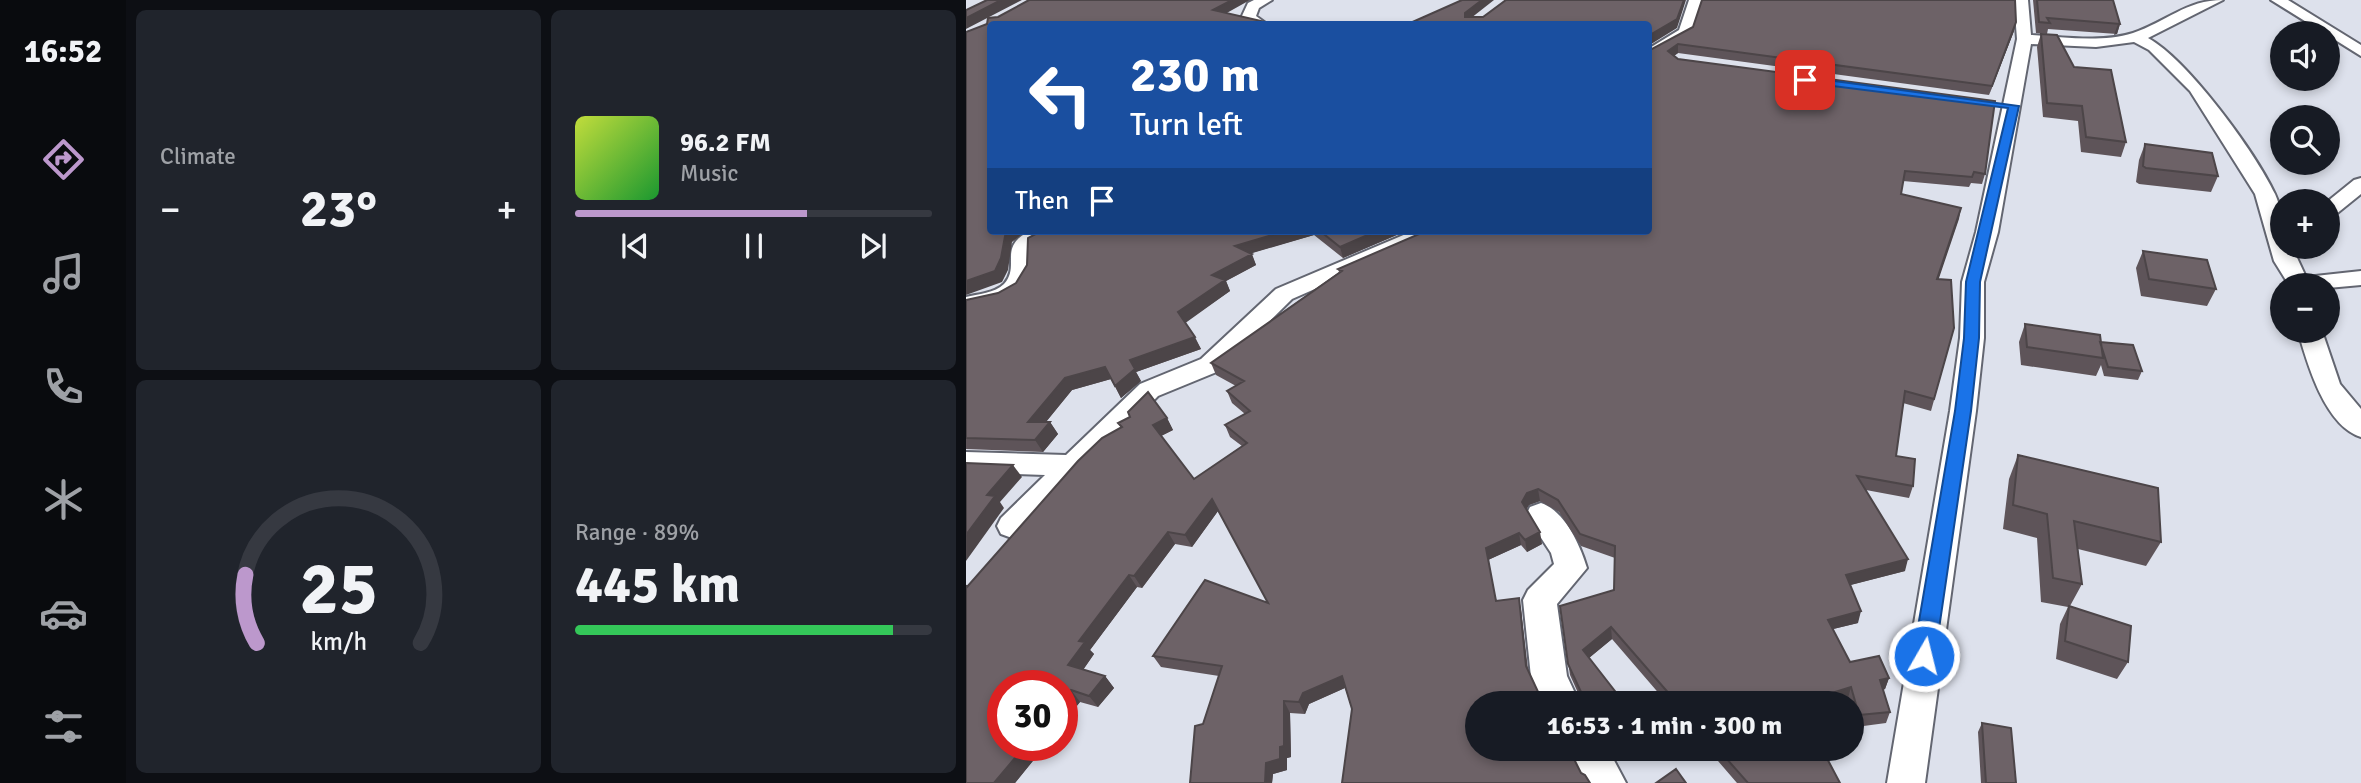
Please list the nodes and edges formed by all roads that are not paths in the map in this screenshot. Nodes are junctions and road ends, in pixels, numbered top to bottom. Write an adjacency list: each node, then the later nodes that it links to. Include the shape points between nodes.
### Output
1 (1265, 0): 6 (street, via 1253,6 1248,18)
2 (1696, 0): 10 (street, via 1685,32)
3 (2021, 0): 8 (street)
4 (2216, 0): 7 (street)
5 (2278, 0): 9 (street)
6 (1254, 21)
7 (2136, 37): 8 (street); 13 (street, via 2154,47 2196,88)
8 (2024, 39): 28 (street, via 2001,104 1973,282 1963,411)
9 (2361, 51)
10 (1652, 53)
11 (2361, 184): 12 (street)
12 (2340, 201)
13 (2270, 206)
14 (1038, 235): 18 (street, via 1023,244 1017,282 1010,289)
15 (1422, 235): 22 (street, via 1284,294 1210,365 1149,390)
16 (2361, 278): 17 (street)
17 (2340, 280)
18 (966, 305)
19 (2314, 343): 20 (street, via 2328,387)
20 (2361, 427)
21 (966, 461): 22 (street)
22 (1072, 466): 24 (street)
23 (1541, 515): 25 (street, via 1566,549 1571,568 1539,600 1549,677)
24 (1012, 526)
25 (1556, 691)
26 (1594, 761): 27 (street)
27 (1607, 783)
28 (1906, 783)

